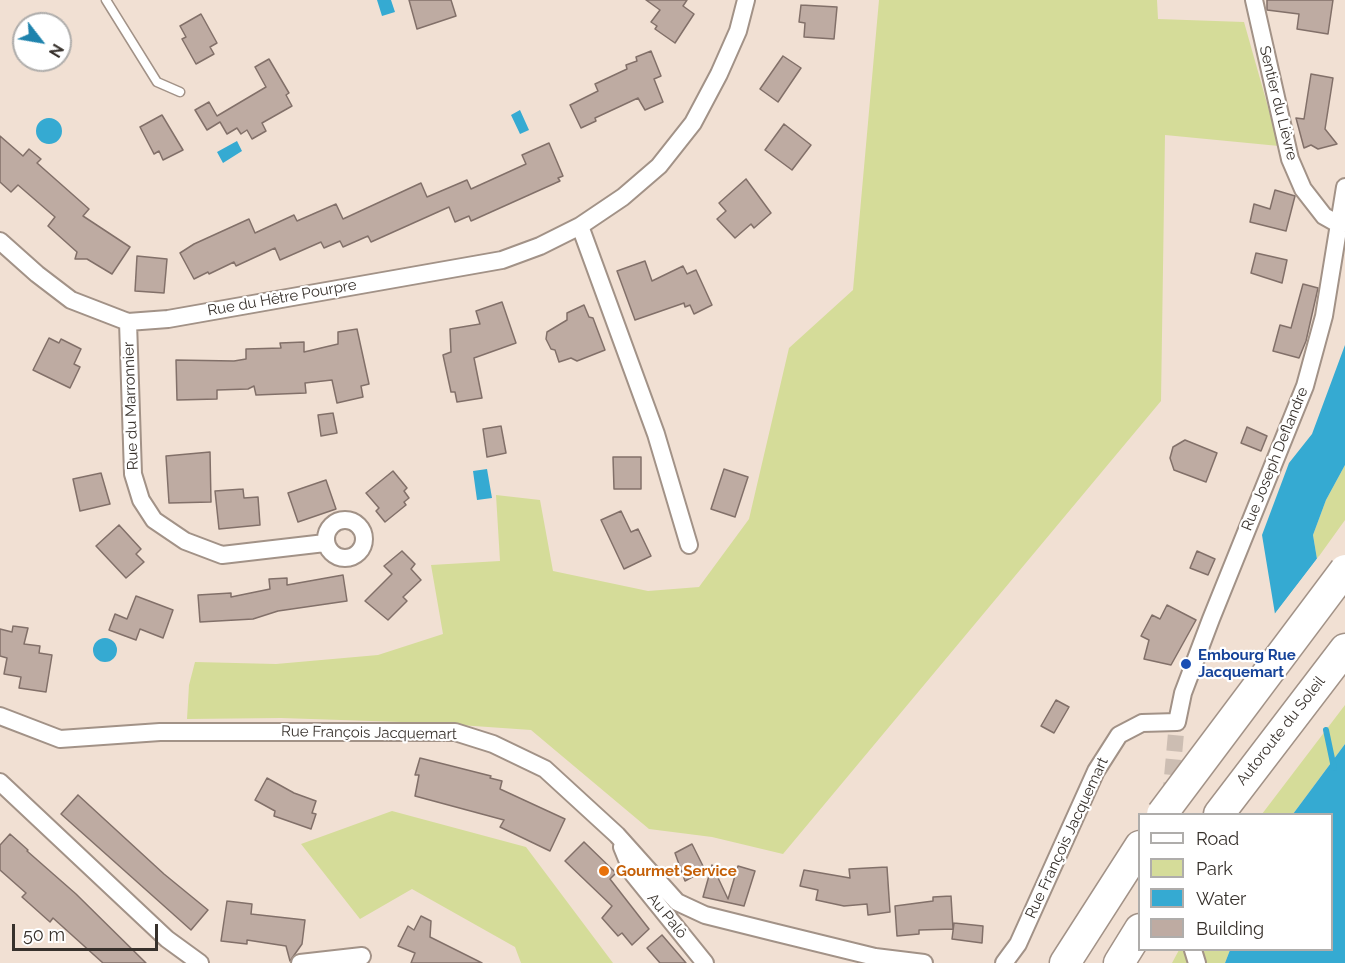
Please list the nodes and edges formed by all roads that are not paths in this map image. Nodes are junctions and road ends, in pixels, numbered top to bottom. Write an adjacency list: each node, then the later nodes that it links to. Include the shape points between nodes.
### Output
1 (106, 0): 4 (lane, via 157,82)
2 (746, 0): 7 (street, Rue du Hêtre Pourpre, via 738,31 693,123 659,166)
3 (1254, 0): 6 (street, Sentier du Lièvre, via 1290,159 1303,189 1324,216)
4 (180, 92)
5 (1345, 187): 6 (street, Rue Joseph Deflandre)
6 (1340, 225): 15 (street, Rue Joseph Deflandre, via 1324,316 1305,386 1207,629 1183,693)
7 (580, 226): 9 (street, Rue du Hêtre Pourpre, via 502,260 168,319); 11 (street, via 656,434)
8 (0, 241): 9 (street, Rue du Hêtre Pourpre, via 71,300)
9 (128, 322): 10 (street, Rue du Marronnier, via 133,474 141,500 153,520 185,541 222,555)
10 (325, 543)
11 (690, 544)
12 (1345, 570): 17 (highway, bridge)
13 (1345, 649): 18 (highway, Autoroute du Soleil)
14 (0, 716): 19 (street, Rue François Jacquemart, via 60,739 160,732 455,732 545,769)
15 (1177, 722): 27 (street, Rue François Jacquemart, via 1142,723 1119,735 1096,771 1018,944)
16 (0, 782): 23 (street, via 167,939)
17 (1163, 813)
18 (1220, 813)
19 (617, 835): 25 (street, Au Palô, via 633,874); 26 (street, Rue François Jacquemart, via 677,902 705,915 875,957)
20 (1138, 849): 28 (highway)
21 (1134, 943): 29 (highway)
22 (362, 956): 24 (street)
23 (200, 963)
24 (300, 963)
25 (705, 963)
26 (924, 963)
27 (1004, 963)
28 (1065, 963)
29 (1119, 963)

